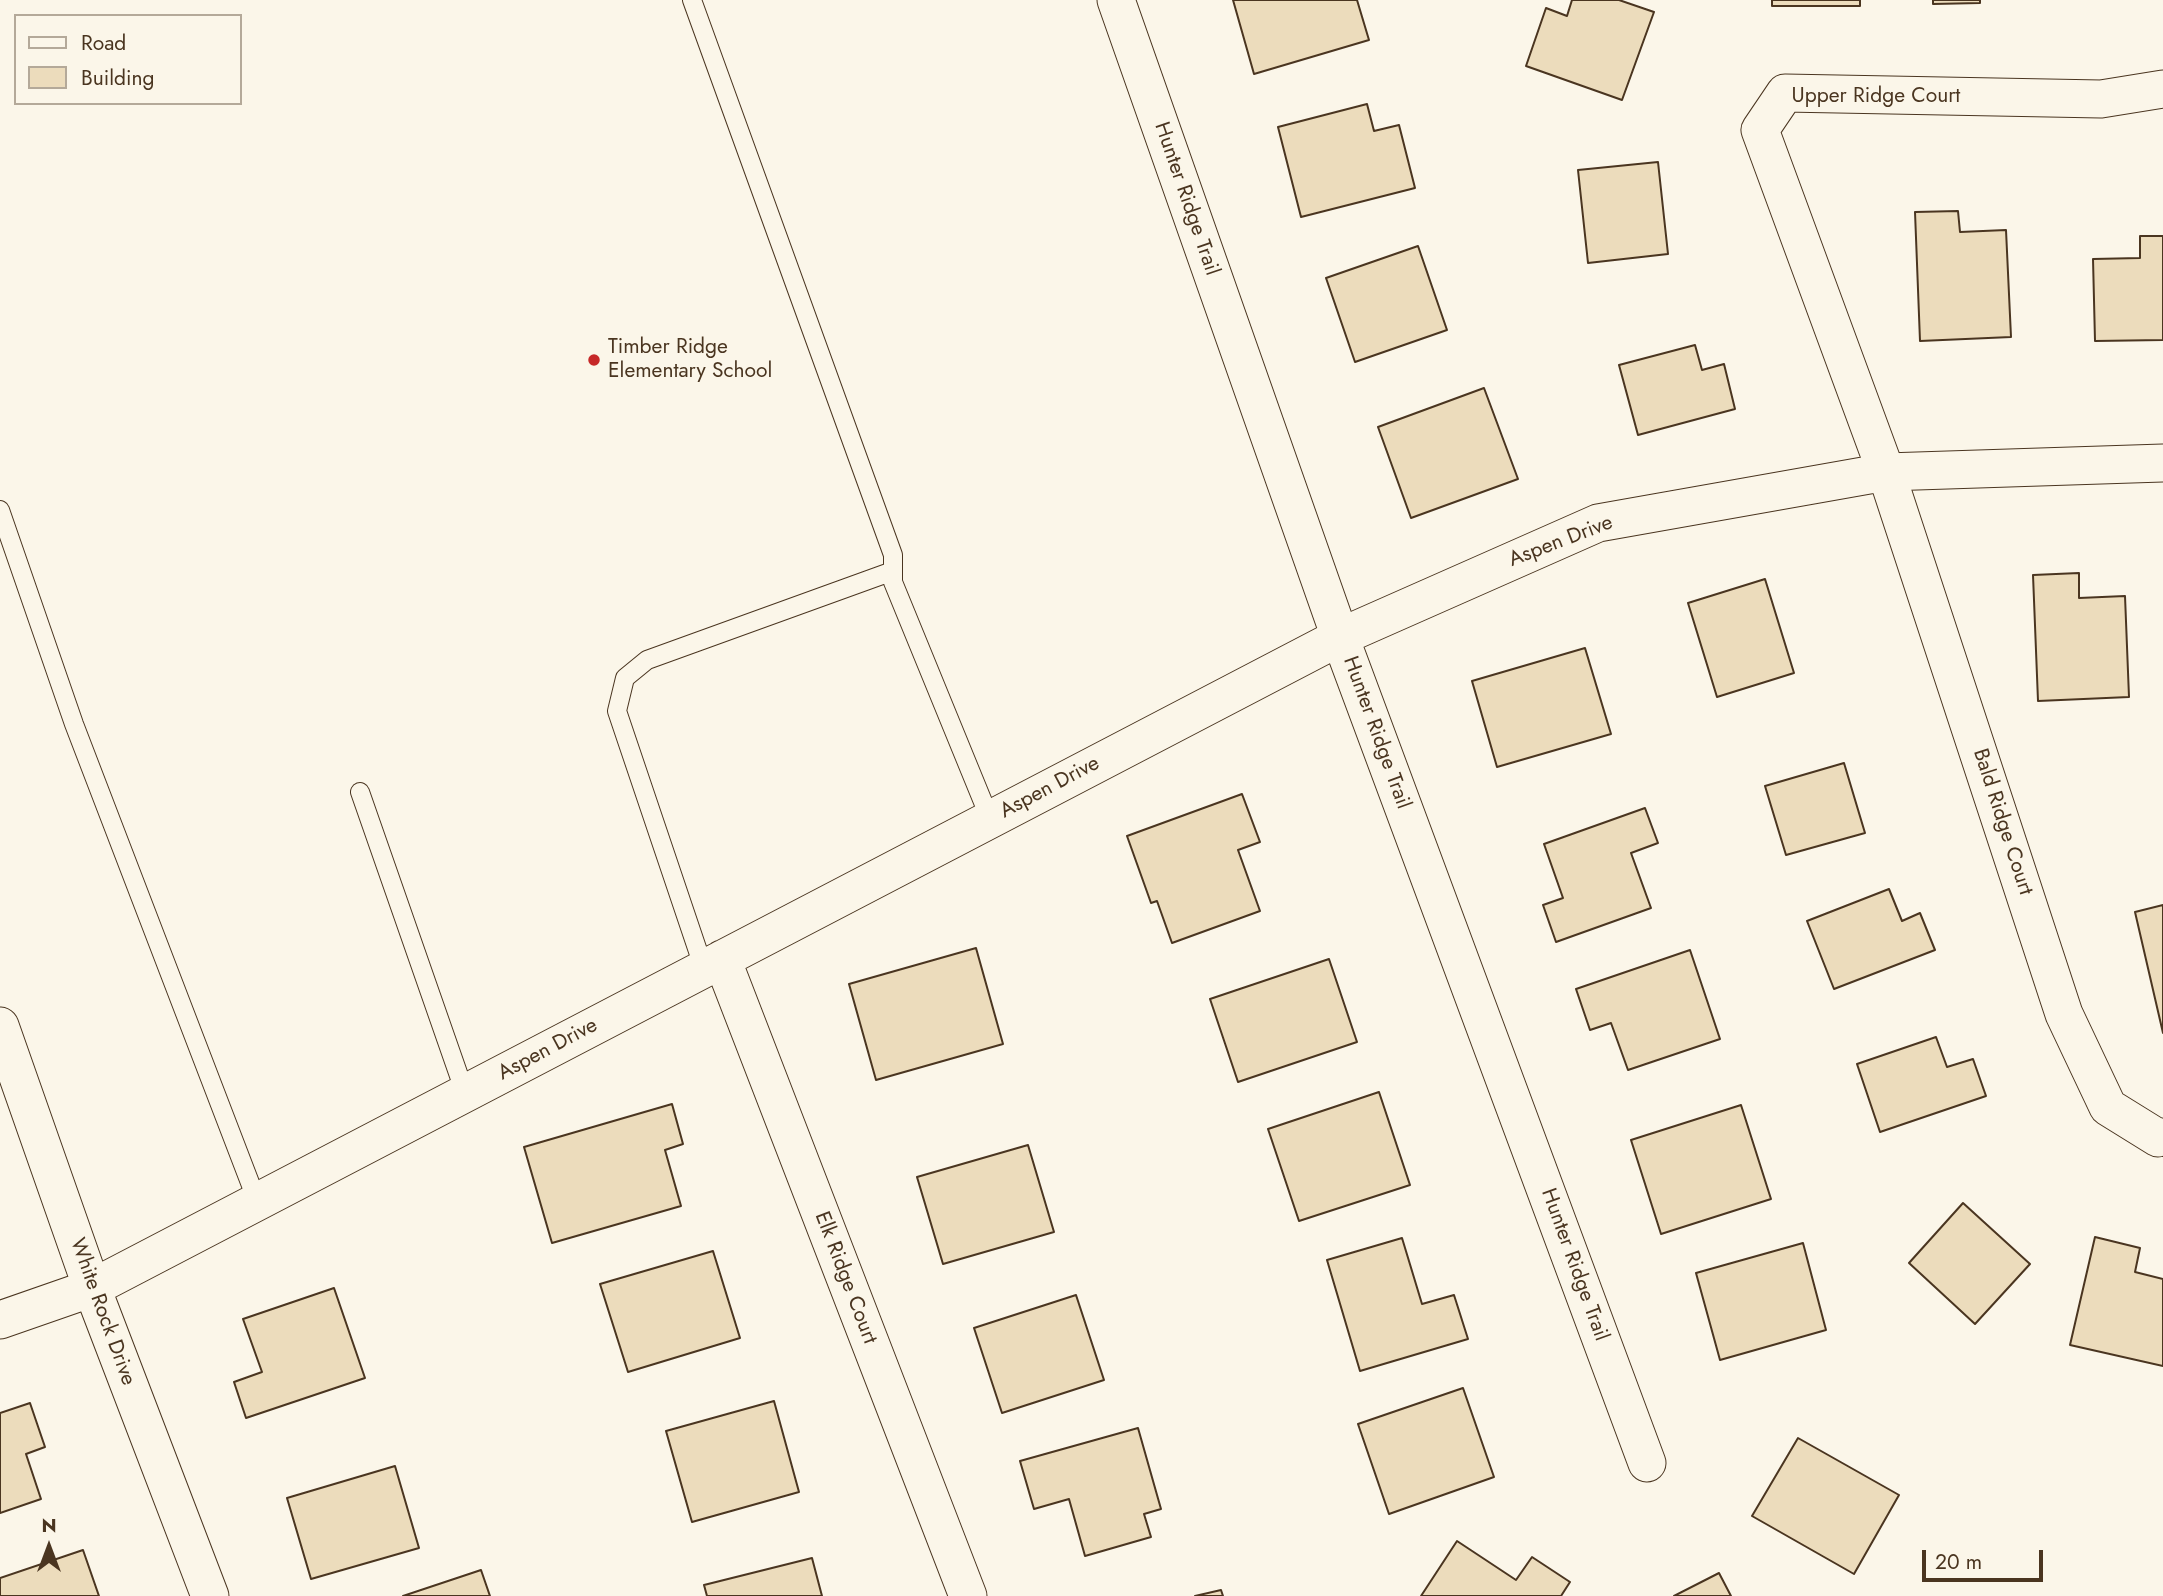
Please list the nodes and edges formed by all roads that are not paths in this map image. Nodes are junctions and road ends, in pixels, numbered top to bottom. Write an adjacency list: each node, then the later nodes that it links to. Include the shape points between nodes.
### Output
1 (692, 0): 7 (lane, via 893,555)
2 (1116, 0): 8 (street, Hunter Ridge Trail)
3 (2163, 89): 5 (street, Upper Ridge Court, via 2102,99 1785,93 1760,130)
4 (2163, 463): 5 (street, Aspen Drive)
5 (1886, 472): 8 (street, Aspen Drive, via 1598,523); 14 (street, Bald Ridge Court, via 2064,1014 2108,1107)
6 (0, 510): 15 (lane, via 74,724)
7 (893, 571): 10 (lane, via 893,582); 11 (lane, via 647,660 625,678 617,711)
8 (1340, 637): 10 (street, Aspen Drive); 18 (street, Hunter Ridge Trail)
9 (360, 792): 13 (lane)
10 (990, 819): 11 (street, Aspen Drive)
11 (713, 964): 13 (street, Aspen Drive); 20 (street, Elk Ridge Court)
12 (0, 1026): 16 (street, White Rock Drive)
13 (465, 1093): 15 (street, Aspen Drive)
14 (2163, 1137)
15 (257, 1201): 16 (street, Aspen Drive)
16 (92, 1288): 17 (street, Aspen Drive); 19 (street, White Rock Drive)
17 (0, 1320)
18 (1647, 1462)
19 (210, 1596)
20 (968, 1596)

